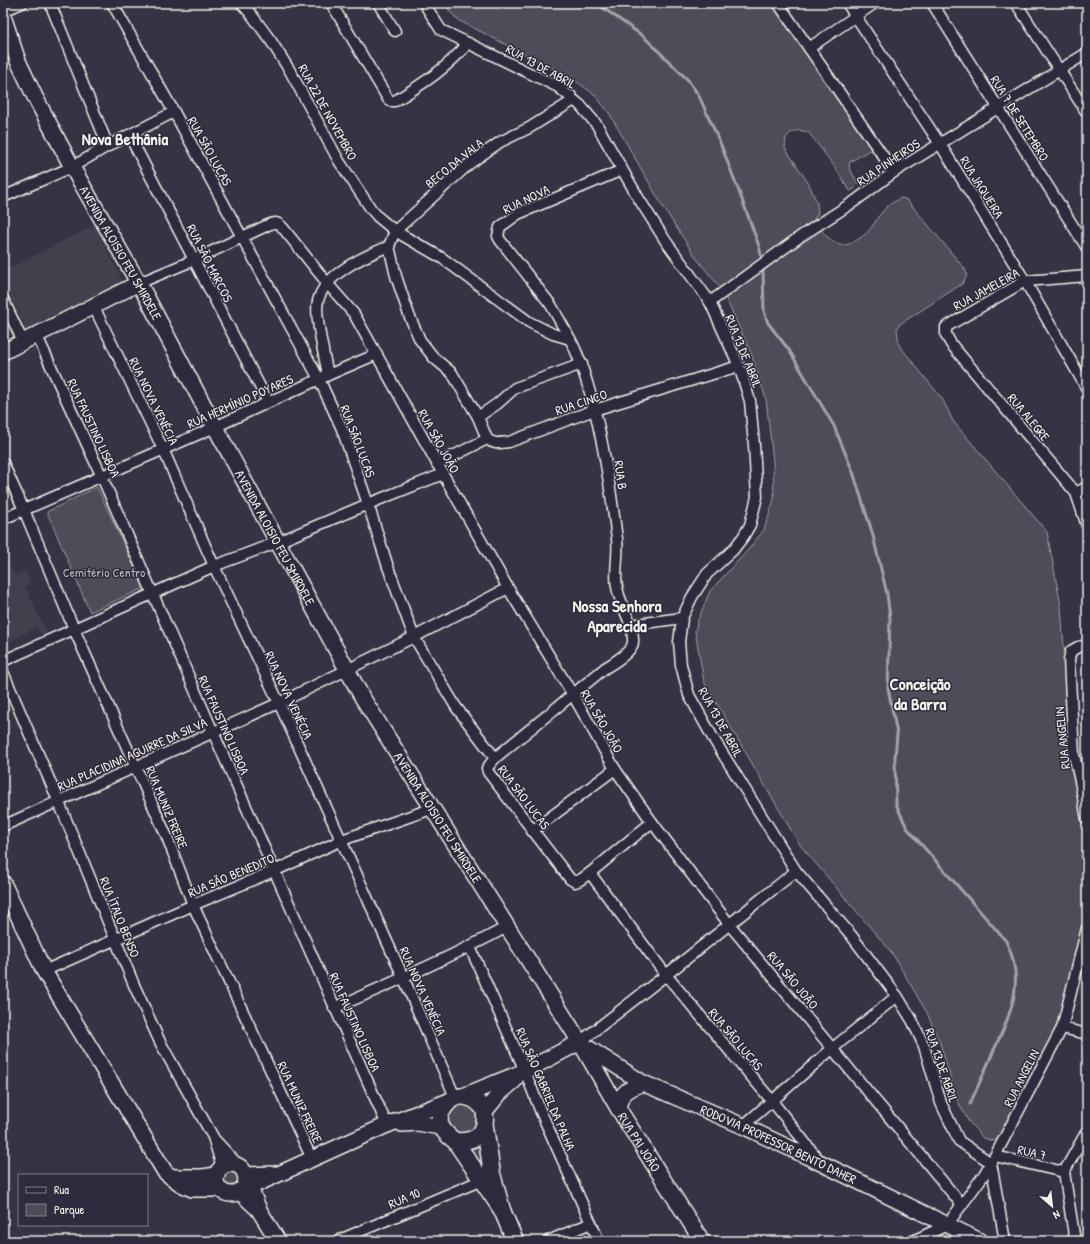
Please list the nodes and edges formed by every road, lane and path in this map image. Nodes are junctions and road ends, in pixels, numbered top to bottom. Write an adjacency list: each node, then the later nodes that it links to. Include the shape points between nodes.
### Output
1 (22, 3): 13 (street)
2 (50, 3): 27 (street)
3 (112, 3): 23 (street, RUA SÃO LUCAS)
4 (241, 3): 32 (street, RUA 22 DE NOVEMBRO, via 271,41 290,71 339,161 378,217)
5 (331, 3): 17 (street, via 391,101 395,101 439,72 457,57)
6 (378, 3): 16 (street)
7 (426, 3): 17 (street, RUA 13 DE ABRIL, via 441,30)
8 (778, 3): 18 (street)
9 (848, 3): 14 (street, RUA JAQUEIRA)
10 (875, 3): 14 (street)
11 (932, 3): 22 (street, RUA 7 DE SETEMBRO)
12 (1016, 3): 20 (street)
13 (3, 12)
14 (856, 15): 18 (street); 26 (street, RUA JAQUEIRA)
15 (3, 16): 28 (street, AVENIDA ALOISIO FEU SMIRDELE, via 28,83)
16 (395, 31)
17 (468, 43): 21 (street, RUA 13 DE ABRIL, via 558,87)
18 (809, 48): 30 (street)
19 (1087, 53): 20 (street, RUA PINHEIROS)
20 (1060, 70): 22 (street, RUA PINHEIROS); 24 (street)
21 (571, 96): 29 (street, RUA 13 DE ABRIL, via 597,125); 32 (street, BECO DA VALA, via 571,102 529,128 500,142 469,164)
22 (998, 107): 26 (street, RUA PINHEIROS); 35 (street, RUA 7 DE SETEMBRO)
23 (174, 112): 25 (street); 33 (street, RUA SÃO LUCAS)
24 (1087, 113)
25 (129, 135): 27 (street); 36 (street, RUA SÃO MARCOS)
26 (940, 144): 30 (street, RUA PINHEIROS); 38 (street, RUA JAQUEIRA)
27 (108, 146): 28 (street)
28 (72, 167): 31 (street); 40 (street, AVENIDA ALOISIO FEU SMIRDELE)
29 (622, 170): 42 (street, RUA 13 DE ABRIL, via 665,240); 46 (street, RUA NOVA, via 518,214 498,231 500,240 551,305)
30 (894, 172): 42 (street, RUA PINHEIROS)
31 (3, 197)
32 (395, 231): 34 (street); 46 (street, via 442,258 529,322)
33 (242, 237): 36 (street); 39 (street, RUA SÃO JOÃO, via 274,222 279,224); 52 (street, RUA SÃO LUCAS)
34 (389, 246): 39 (street, via 353,263); 56 (street, via 396,276 420,340 434,358 452,373)
35 (1087, 248)
36 (194, 260): 40 (street); 54 (street, RUA SÃO MARCOS)
37 (1087, 276): 38 (street, RUA JAMELEIRA)
38 (1025, 281): 44 (street, RUA JAMELEIRA); 53 (street, RUA JAQUEIRA)
39 (327, 283): 49 (street, RUA SÃO JOÃO, via 354,314); 52 (street, via 317,302)
40 (139, 284): 43 (street); 57 (street, AVENIDA ALOISIO FEU SMIRDELE)
41 (3, 299): 47 (street)
42 (710, 302): 51 (street, RUA 13 DE ABRIL)
43 (94, 307): 45 (street); 59 (street, RUA NOVA VENÉCIA)
44 (946, 327): 65 (street, RUA ALEGRE, via 946,335 951,344)
45 (37, 336): 47 (street); 63 (street, RUA FAUSTINO LISBOA)
46 (570, 339): 50 (street, RUA B)
47 (23, 342): 48 (street)
48 (3, 352)
49 (377, 354): 52 (street, RUA HERMÍNIO POYARES); 61 (street, RUA SÃO JOÃO)
50 (582, 364): 55 (street, RUA B); 56 (street, via 515,388)
51 (739, 366): 55 (street, RUA CINCO); 74 (street, RUA 13 DE ABRIL, via 750,401 757,497 754,512 743,537 706,574)
52 (324, 377): 54 (street, RUA HERMÍNIO POYARES); 66 (street, RUA SÃO LUCAS)
53 (1087, 389)
54 (268, 402): 57 (street, RUA HERMÍNIO POYARES)
55 (594, 410): 58 (street, RUA CINCO, via 509,442 498,444); 75 (street, RUA B, via 604,451 617,540 617,588)
56 (478, 417): 58 (street)
57 (215, 427): 59 (street, RUA HERMÍNIO POYARES); 70 (street, AVENIDA ALOISIO FEU SMIRDELE)
58 (487, 439): 61 (street)
59 (163, 449): 63 (street, RUA HERMÍNIO POYARES); 71 (street, RUA NOVA VENÉCIA)
60 (3, 463): 67 (street, RUA MUNIZ FREIRE)
61 (437, 464): 62 (street, RUA SÃO JOÃO)
62 (443, 474): 66 (street); 72 (street, RUA SÃO JOÃO)
63 (102, 477): 67 (street, RUA HERMÍNIO POYARES); 73 (street, RUA FAUSTINO LISBOA)
64 (1087, 487): 65 (street)
65 (1076, 493): 69 (street, RUA ALEGRE)
66 (368, 504): 70 (street); 77 (street, RUA SÃO LUCAS)
67 (24, 510): 68 (street, RUA HERMÍNIO POYARES); 76 (street, RUA MUNIZ FREIRE)
68 (3, 519)
69 (1087, 526)
70 (278, 542): 71 (street); 80 (street, AVENIDA ALOISIO FEU SMIRDELE)
71 (214, 566): 73 (street); 83 (street, RUA NOVA VENÉCIA)
72 (508, 588): 77 (street, RUA PLACIDINA AGUIRRE DA SILVA); 82 (street, RUA SÃO JOÃO)
73 (153, 594): 76 (street); 84 (street, RUA FAUSTINO LISBOA)
74 (682, 618): 75 (street); 95 (street, RUA 13 DE ABRIL, via 679,642 689,695)
75 (630, 625): 82 (street, RUA B, via 633,643 631,647)
76 (74, 629): 79 (street); 86 (street, RUA MUNIZ FREIRE)
77 (414, 637): 80 (street, RUA PLACIDINA AGUIRRE DA SILVA); 85 (street, RUA SÃO LUCAS, via 456,707)
78 (1087, 645): 90 (street, RUA ANGELIN, via 1069,653 1068,659 1074,755)
79 (3, 661)
80 (347, 670): 83 (street, RUA PLACIDINA AGUIRRE DA SILVA); 89 (street, AVENIDA ALOISIO FEU SMIRDELE)
81 (3, 672): 88 (street, RUA ÍTALO BENSO)
82 (573, 696): 85 (street, RUA B); 87 (street, RUA SÃO JOÃO)
83 (279, 703): 84 (street, RUA PLACIDINA AGUIRRE DA SILVA); 94 (street, RUA NOVA VENÉCIA)
84 (213, 732): 86 (street, RUA PLACIDINA AGUIRRE DA SILVA); 96 (street, RUA FAUSTINO LISBOA)
85 (495, 758): 93 (street, RUA SÃO LUCAS, via 487,766 488,772)
86 (136, 767): 88 (street, RUA PLACIDINA AGUIRRE DA SILVA); 99 (street, RUA MUNIZ FREIRE)
87 (615, 769): 91 (street, RUA SÃO JOÃO); 93 (street)
88 (58, 800): 92 (street, RUA PLACIDINA AGUIRRE DA SILVA); 103 (street, RUA ÍTALO BENSO)
89 (432, 808): 94 (street, RUA SÃO BENEDITO); 101 (street, AVENIDA ALOISIO FEU SMIRDELE)
90 (1087, 819)
91 (652, 822): 97 (street); 100 (street, RUA SÃO JOÃO)
92 (3, 826)
93 (532, 831): 97 (street, RUA SÃO LUCAS, via 570,879 575,882)
94 (342, 840): 96 (street, RUA SÃO BENEDITO); 107 (street, RUA NOVA VENÉCIA)
95 (796, 870): 100 (street); 108 (street, RUA 13 DE ABRIL, via 851,935)
96 (274, 871): 99 (street, RUA SÃO BENEDITO); 109 (street, RUA FAUSTINO LISBOA)
97 (590, 873): 106 (street, RUA SÃO LUCAS)
98 (3, 883): 105 (street)
99 (193, 905): 103 (street, RUA SÃO BENEDITO); 126 (street, RUA MUNIZ FREIRE)
100 (730, 924): 106 (street); 113 (street, RUA SÃO JOÃO)
101 (507, 927): 104 (street); 112 (street, AVENIDA ALOISIO FEU SMIRDELE)
102 (1087, 928): 110 (street, RUA ANGELIN)
103 (116, 940): 105 (street, RUA SÃO BENEDITO); 124 (street, RUA ÍTALO BENSO, via 160,1042)
104 (470, 947): 107 (street); 114 (street, RUA SÃO GABRIEL DA PALHA)
105 (44, 971): 130 (street, via 165,1172 171,1177)
106 (666, 975): 112 (street); 117 (street, RUA SÃO LUCAS)
107 (404, 979): 109 (street); 116 (street, RUA NOVA VENÉCIA)
108 (897, 996): 113 (street); 127 (street, RUA 13 DE ABRIL, via 924,1046 941,1103 954,1133 962,1144)
109 (334, 1008): 120 (street, RUA FAUSTINO LISBOA)
110 (1062, 1028): 111 (street); 127 (street, RUA ANGELIN)
111 (1087, 1034)
112 (580, 1042): 114 (street); 115 (street, RODOVIA PROFESSOR BENTO DAHER); 118 (street, RUA PAI JOÃO)
113 (833, 1048): 117 (street); 133 (street, RUA SÃO JOÃO)
114 (525, 1071): 116 (street); 119 (street, via 500,1093); 135 (street, RUA SÃO GABRIEL DA PALHA)
115 (642, 1083): 118 (street, via 624,1093 619,1099); 121 (street, RODOVIA PROFESSOR BENTO DAHER)
116 (456, 1098): 119 (main road, via 476,1102); 120 (street); 122 (main road, via 441,1113)
117 (772, 1101): 121 (street); 128 (street, RUA SÃO LUCAS)
118 (618, 1108): 142 (street, RUA PAI JOÃO)
119 (485, 1119): 125 (main road, via 479,1135 464,1142); 134 (main road, via 490,1165)
120 (387, 1126): 122 (street, via 418,1123); 126 (street)
121 (743, 1126): 128 (street, RODOVIA PROFESSOR BENTO DAHER)
122 (440, 1127): 125 (main road)
123 (1087, 1131): 129 (street)
124 (213, 1137): 130 (street, RUA ÍTALO BENSO); 131 (street)
125 (455, 1141): 132 (main road)
126 (312, 1159): 131 (street, via 280,1174)
127 (993, 1160): 129 (street, RUA 7); 133 (street, RUA ANGELIN); 145 (street)
128 (820, 1163): 136 (street, RODOVIA PROFESSOR BENTO DAHER)
129 (1064, 1172): 146 (street)
130 (220, 1177): 131 (street, via 231,1164); 131 (street, via 229,1193)
131 (244, 1180): 137 (street)
132 (482, 1180): 134 (main road); 138 (street, RUA 10)
133 (962, 1206): 136 (street, RUA ANGELIN)
134 (502, 1210): 139 (main road)
135 (591, 1223): 140 (street); 141 (street, RUA SÃO GABRIEL DA PALHA)
136 (947, 1225): 143 (street); 144 (street, RODOVIA PROFESSOR BENTO DAHER)
137 (278, 1241)
138 (337, 1241)
139 (515, 1241)
140 (548, 1241)
141 (599, 1241)
142 (702, 1241)
143 (913, 1241)
144 (980, 1241)
145 (1005, 1241)
146 (1075, 1241)

